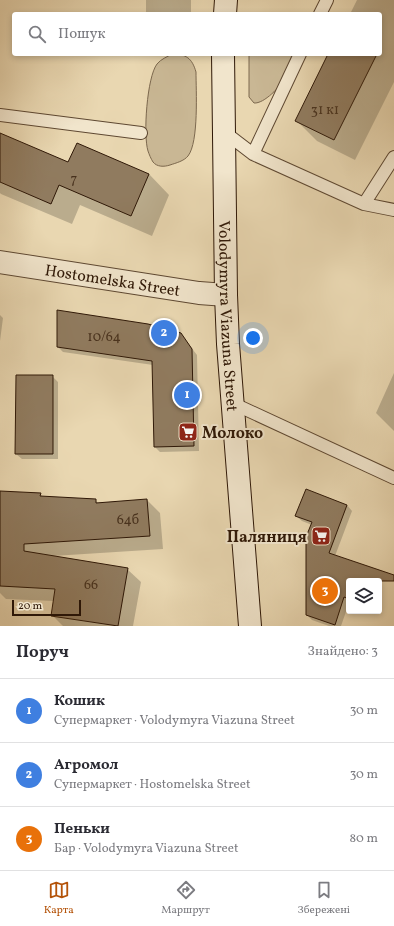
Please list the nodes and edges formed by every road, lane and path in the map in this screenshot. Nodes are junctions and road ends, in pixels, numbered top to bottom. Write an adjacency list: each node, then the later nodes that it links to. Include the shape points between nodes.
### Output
1 (226, 0): 3 (main road)
2 (327, 0): 4 (lane)
3 (226, 12)
4 (321, 12)
5 (223, 56): 8 (main road, Volodymyra Viazuna Street)
6 (299, 56): 10 (lane)
7 (0, 115): 9 (lane)
8 (224, 131): 10 (lane); 15 (main road, Volodymyra Viazuna Street)
9 (141, 133)
10 (253, 154): 12 (lane)
11 (394, 157): 12 (lane)
12 (364, 204): 13 (lane)
13 (394, 210)
14 (0, 262): 15 (main road, Hostomelska Street)
15 (226, 295): 16 (main road, Volodymyra Viazuna Street)
16 (232, 403): 17 (lane); 18 (main road, Volodymyra Viazuna Street)
17 (394, 478)
18 (250, 626)

